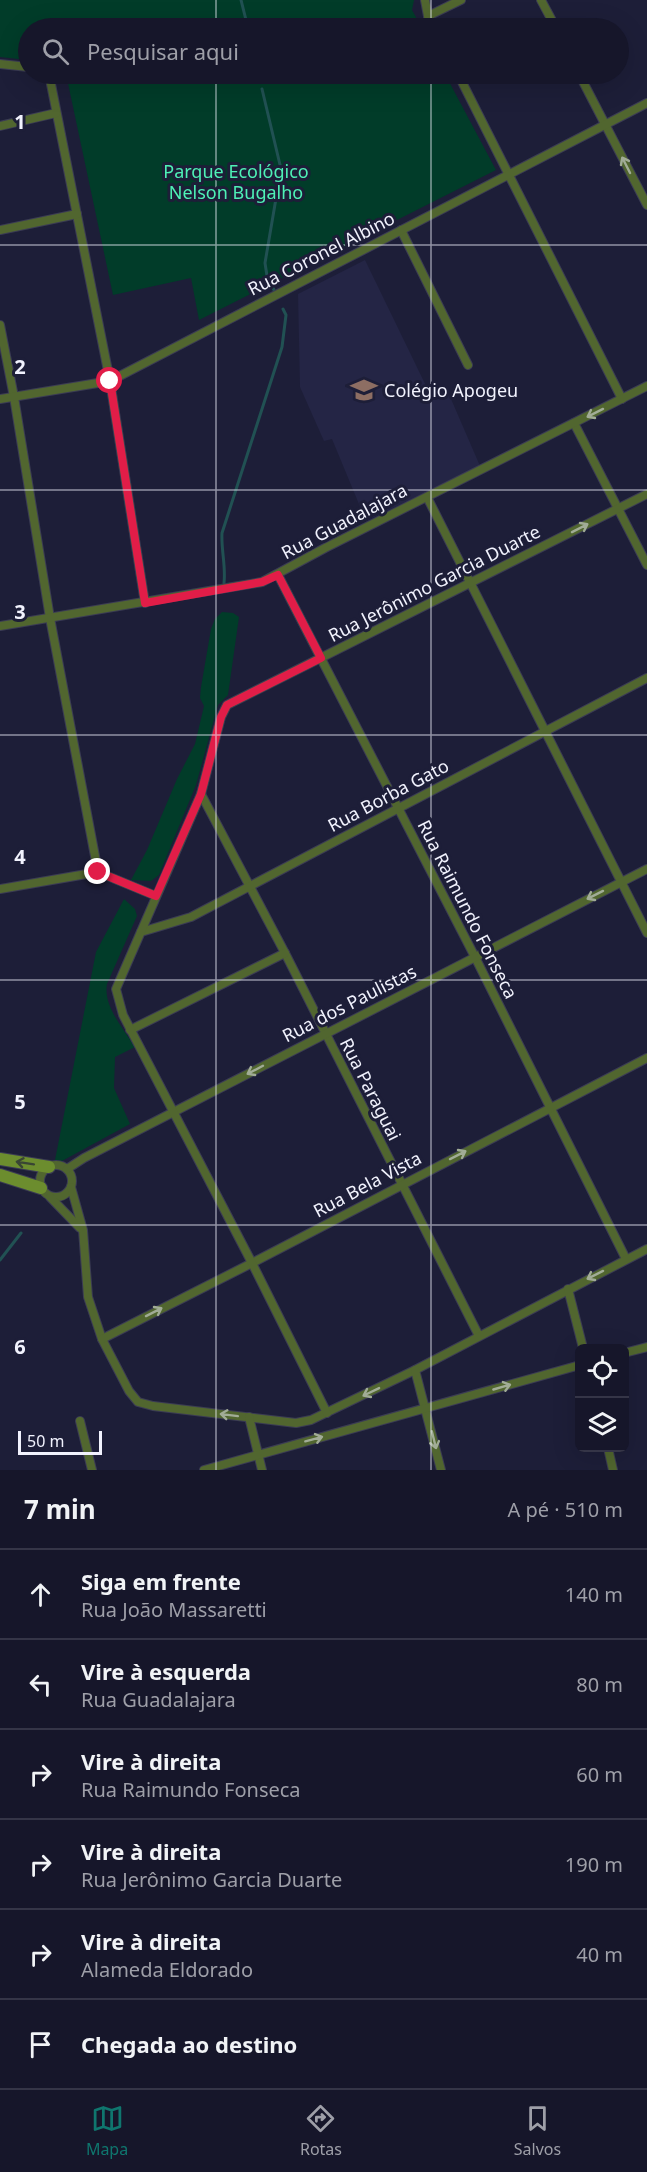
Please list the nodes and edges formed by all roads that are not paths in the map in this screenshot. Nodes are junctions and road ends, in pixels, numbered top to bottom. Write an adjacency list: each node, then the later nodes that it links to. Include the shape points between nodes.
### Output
1 (425, 0): 4 (street)
2 (461, 0): 4 (street)
3 (541, 0): 5 (street)
4 (429, 16)
5 (551, 18)
6 (0, 64): 7 (street)
7 (18, 66)
8 (51, 84): 12 (street)
9 (463, 84): 15 (street)
10 (584, 84): 13 (street)
11 (647, 103): 13 (street, Rua Coronel Albino)
12 (56, 112): 14 (street); 17 (street)
13 (606, 124): 15 (street, Rua Coronel Albino); 16 (street, one-way to 13)
14 (0, 126)
15 (508, 174): 19 (street, Rua Coronel Albino); 26 (street)
16 (647, 205)
17 (77, 214): 18 (street); 22 (street)
18 (0, 230)
19 (401, 230): 21 (street); 22 (street, Rua Coronel Albino)
20 (0, 325): 24 (street)
21 (468, 365)
22 (110, 381): 24 (street, Rua Coronel Albino); 34 (street)
23 (647, 386): 26 (street, Rua Guadalajara)
24 (14, 397): 25 (street, Rua Coronel Albino); 35 (street)
25 (0, 399)
26 (622, 399): 27 (street, Rua Guadalajara, one-way to 27)
27 (574, 423): 29 (street, Rua Guadalajara); 30 (street)
28 (647, 494): 30 (street, Rua Jerônimo Garcia Duarte)
29 (427, 497): 32 (street, Rua Guadalajara); 33 (street)
30 (618, 509): 31 (street); 33 (street, Rua Jerônimo Garcia Duarte, one-way to 30)
31 (647, 566)
32 (278, 575): 34 (street, Rua Guadalajara, via 262,582); 37 (street, Rua Raimundo Fonseca)
33 (470, 583): 37 (street, Rua Jerônimo Garcia Duarte); 39 (street)
34 (145, 603): 35 (street, Rua Guadalajara)
35 (50, 618): 36 (street, Rua Guadalajara); 43 (street)
36 (0, 626)
37 (321, 658): 40 (street, Rua Jerônimo Garcia Duarte, via 227,705); 41 (street, Rua Raimundo Fonseca)
38 (647, 678): 39 (street, Rua Borba Gato)
39 (545, 731): 41 (street, Rua Borba Gato); 44 (street)
40 (201, 794): 45 (street, Rua Paraguai); 47 (street, Rua Jerônimo Garcia Duarte)
41 (398, 809): 45 (street, Rua Borba Gato); 51 (street, Rua Raimundo Fonseca)
42 (647, 868): 44 (street, Rua dos Paulistas)
43 (98, 872): 46 (street); 47 (street)
44 (621, 882): 49 (street); 51 (street, Rua dos Paulistas, one-way to 51)
45 (251, 887): 48 (street, Rua Borba Gato, via 191,917); 50 (street, Rua Paraguai)
46 (0, 889)
47 (156, 896): 48 (street, Rua Jerônimo Garcia Duarte)
48 (141, 932): 52 (street, Rua Jerônimo Garcia Duarte, via 116,989)
49 (647, 933)
50 (285, 953): 52 (street); 53 (street, Rua Paraguai)
51 (475, 957): 53 (street, Rua dos Paulistas); 55 (street, Rua Raimundo Fonseca)
52 (130, 1030): 56 (street, Rua Jerônimo Garcia Duarte)
53 (325, 1033): 56 (street, Rua dos Paulistas, one-way to 56); 61 (street, Rua Paraguai)
54 (647, 1058): 55 (street, Rua Bela Vista)
55 (551, 1107): 61 (street, Rua Bela Vista, one-way to 55); 66 (street, Rua Raimundo Fonseca)
56 (174, 1112): 59 (street, Rua dos Paulistas); 67 (street, Rua Jerônimo Garcia Duarte)
57 (0, 1159): 58 (street, one-way to 57)
58 (50, 1167): 59 (street, via 62,1166); 63 (street, via 41,1176)
59 (67, 1170): 62 (street)
60 (0, 1175): 63 (street)
61 (401, 1184): 67 (street, Rua Bela Vista); 69 (street, Rua Paraguai)
62 (71, 1187): 63 (street, via 63,1196); 64 (street)
63 (46, 1192): 64 (street)
64 (82, 1230): 70 (street, via 88,1297)
65 (647, 1249): 66 (street)
66 (626, 1259): 68 (street, one-way to 68)
67 (252, 1263): 70 (street, Rua Bela Vista, one-way to 67); 77 (street, Rua Jerônimo Garcia Duarte)
68 (568, 1289): 69 (street); 71 (street)
69 (479, 1336): 75 (street)
70 (102, 1339): 78 (street, one-way to 70, via 138,1402)
71 (582, 1344)
72 (647, 1347): 73 (street)
73 (629, 1352)
74 (575, 1366): 76 (street, one-way to 74)
75 (415, 1370): 76 (street); 77 (street, one-way to 77)
76 (426, 1408): 81 (street, one-way to 76); 85 (street, one-way to 85)
77 (327, 1413): 78 (street, via 296,1423)
78 (249, 1417): 81 (street)
79 (80, 1421): 82 (street)
80 (609, 1452): 86 (street)
81 (258, 1455): 83 (street); 84 (street)
82 (93, 1470)
83 (204, 1470)
84 (262, 1470)
85 (441, 1470)
86 (613, 1470)

